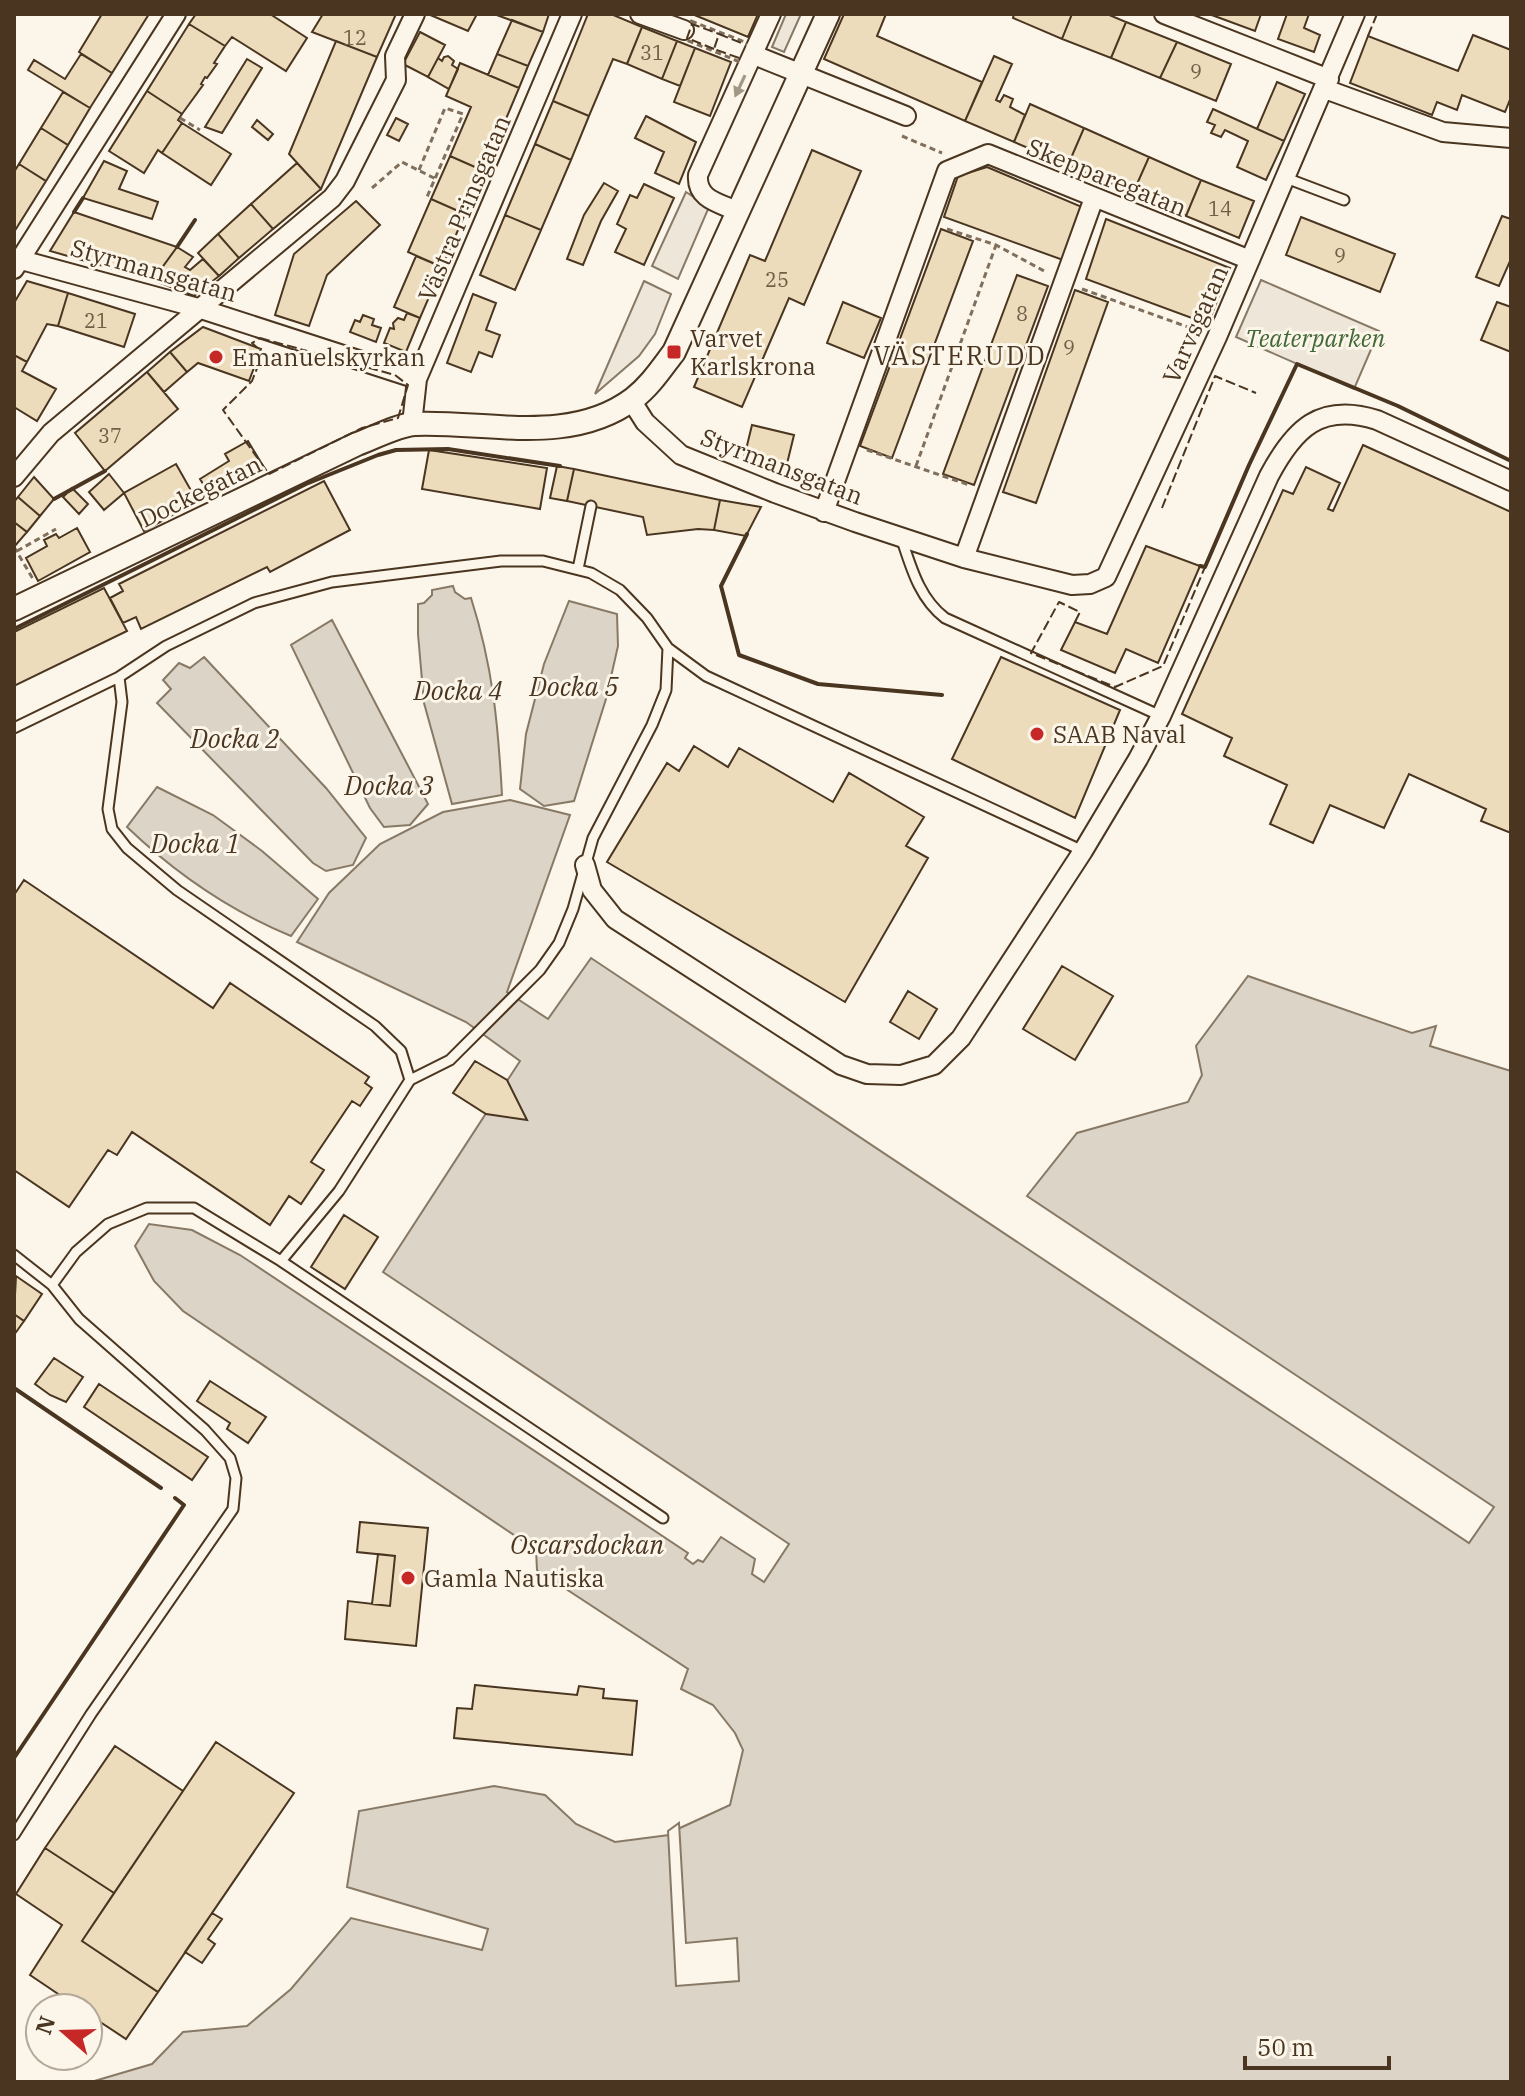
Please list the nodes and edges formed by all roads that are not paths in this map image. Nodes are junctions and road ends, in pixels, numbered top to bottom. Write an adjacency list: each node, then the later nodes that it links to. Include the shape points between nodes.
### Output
1 (176, 14): 20 (street)
2 (415, 14): 21 (street, via 395,56 396,80 345,181 332,198)
3 (572, 14): 22 (street, Västra Prinsgatan)
4 (640, 14): 9 (street)
5 (771, 14): 10 (street)
6 (828, 14): 11 (street)
7 (1164, 14): 12 (street)
8 (1355, 14): 12 (street, Varvsgatan)
9 (684, 30)
10 (754, 55): 11 (street); 18 (street, one-way to 18, via 698,175 697,187 704,196)
11 (801, 74): 13 (street); 18 (street)
12 (1327, 84): 14 (street, via 1443,132); 15 (street, Varvsgatan)
13 (906, 116)
14 (1511, 138)
15 (1286, 178): 17 (lane); 19 (street, Varvsgatan)
16 (1094, 198): 19 (street, Skepparegatan); 28 (street, Skepparegatan, via 988,154 947,171); 30 (street)
17 (1344, 200)
18 (739, 212): 23 (street, via 674,352)
19 (1250, 260): 32 (street, Varvsgatan)
20 (16, 263): 21 (street, Styrmansgatan)
21 (198, 308): 22 (street, Styrmansgatan); 25 (street, via 51,433)
22 (417, 379): 24 (street, Västra Prinsgatan)
23 (631, 400): 24 (street, via 597,418 570,424 518,429); 28 (street, Styrmansgatan, via 645,422 681,455)
24 (412, 424): 33 (street, Dockegatan, via 357,444)
25 (14, 477)
26 (1511, 481): 36 (street, via 1355,413 1328,415 1302,428 1283,449 1264,487)
27 (591, 506): 31 (lane)
28 (824, 512): 29 (street, Styrmansgatan)
29 (901, 537): 30 (street, Styrmansgatan); 36 (lane, via 920,587 945,618)
30 (964, 558): 32 (street, Styrmansgatan, via 1072,585)
31 (578, 569): 34 (lane, via 620,590); 35 (lane, via 543,561 501,561 332,582 254,603 166,646)
32 (1106, 577)
33 (14, 609)
34 (668, 648): 38 (lane, via 706,676); 39 (lane, via 666,690 593,838)
35 (119, 677): 37 (lane); 40 (lane, via 122,702 108,809 112,829 177,890 375,1026 401,1051)
36 (1161, 716): 38 (street)
37 (14, 728)
38 (1083, 851): 39 (street, via 961,1038 934,1065 901,1075 867,1074 841,1065 615,919 592,890)
39 (585, 865): 40 (lane, via 559,943 540,970 450,1060)
40 (410, 1080): 42 (lane, via 339,1191)
41 (14, 1255): 43 (lane)
42 (281, 1261): 43 (lane, via 194,1208 147,1208 108,1224 76,1252); 44 (lane)
43 (52, 1285): 45 (lane, via 79,1319 205,1430 230,1458 236,1478 233,1509)
44 (663, 1518)
45 (14, 1835)

